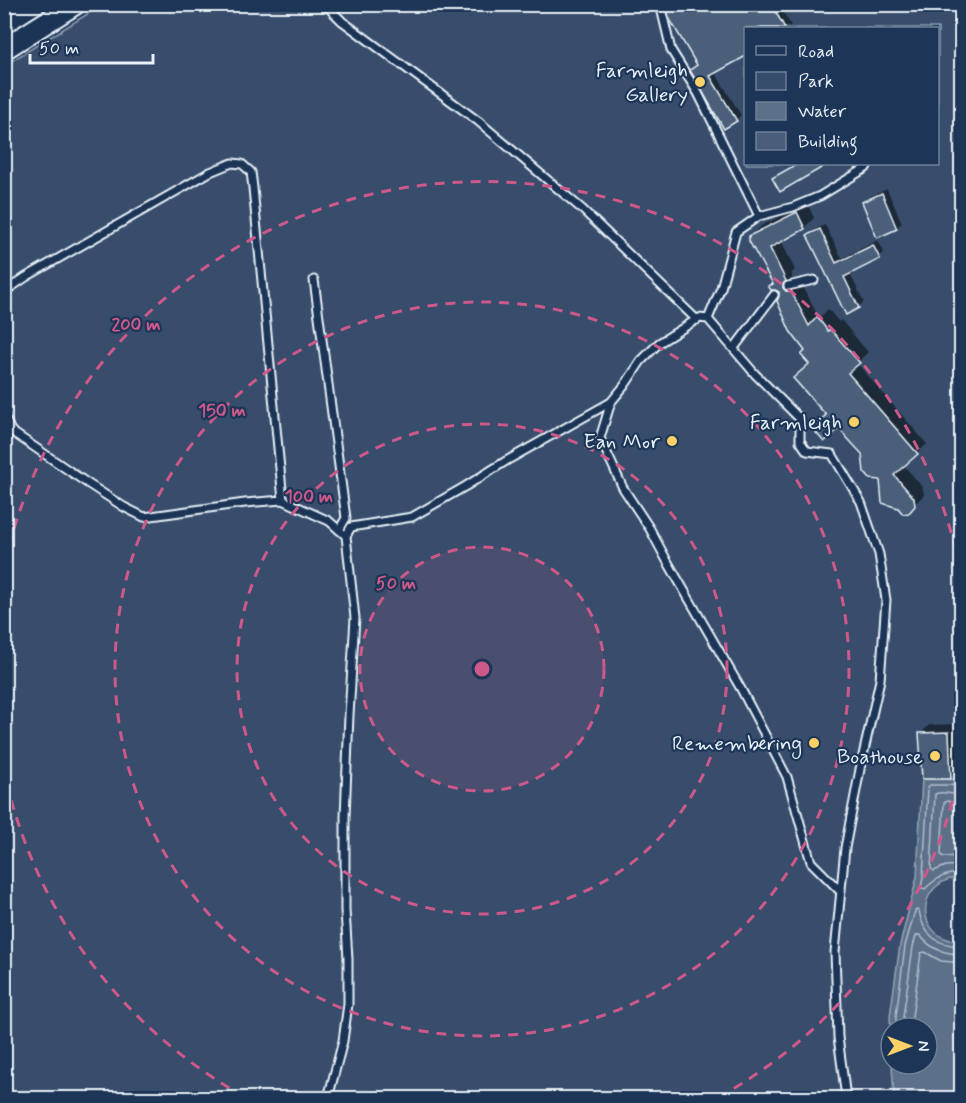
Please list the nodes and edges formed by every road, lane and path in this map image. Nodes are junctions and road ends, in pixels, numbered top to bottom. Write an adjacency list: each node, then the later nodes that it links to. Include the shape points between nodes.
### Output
1 (75, 4): 4 (street)
2 (325, 4): 13 (lane, via 342,21 478,121 583,210)
3 (660, 4): 6 (lane, via 671,50 698,93)
4 (4, 50)
5 (868, 165): 6 (lane, via 820,196)
6 (759, 216): 12 (lane, via 736,232)
7 (314, 280): 18 (lane, via 346,518)
8 (814, 280): 9 (lane)
9 (789, 286)
10 (4, 292): 17 (lane, via 210,172 232,163 242,164 251,172 253,188)
11 (774, 295): 14 (lane)
12 (708, 319): 13 (lane); 14 (lane)
13 (697, 320): 15 (lane, via 659,343)
14 (734, 348): 20 (lane, via 800,419 800,441 807,451 832,454 861,502 879,554 886,600 880,680 845,848)
15 (611, 402): 19 (lane, via 412,517 351,526); 20 (lane, via 600,438 605,451 787,777 811,862)
16 (4, 412): 17 (lane, via 11,431 144,517)
17 (283, 500): 18 (lane, via 329,521)
18 (339, 530): 19 (lane)
19 (346, 536): 21 (lane, via 355,618 345,817 348,1004)
20 (841, 892): 22 (lane, via 835,952 837,1037)
21 (328, 1098)
22 (846, 1098)

